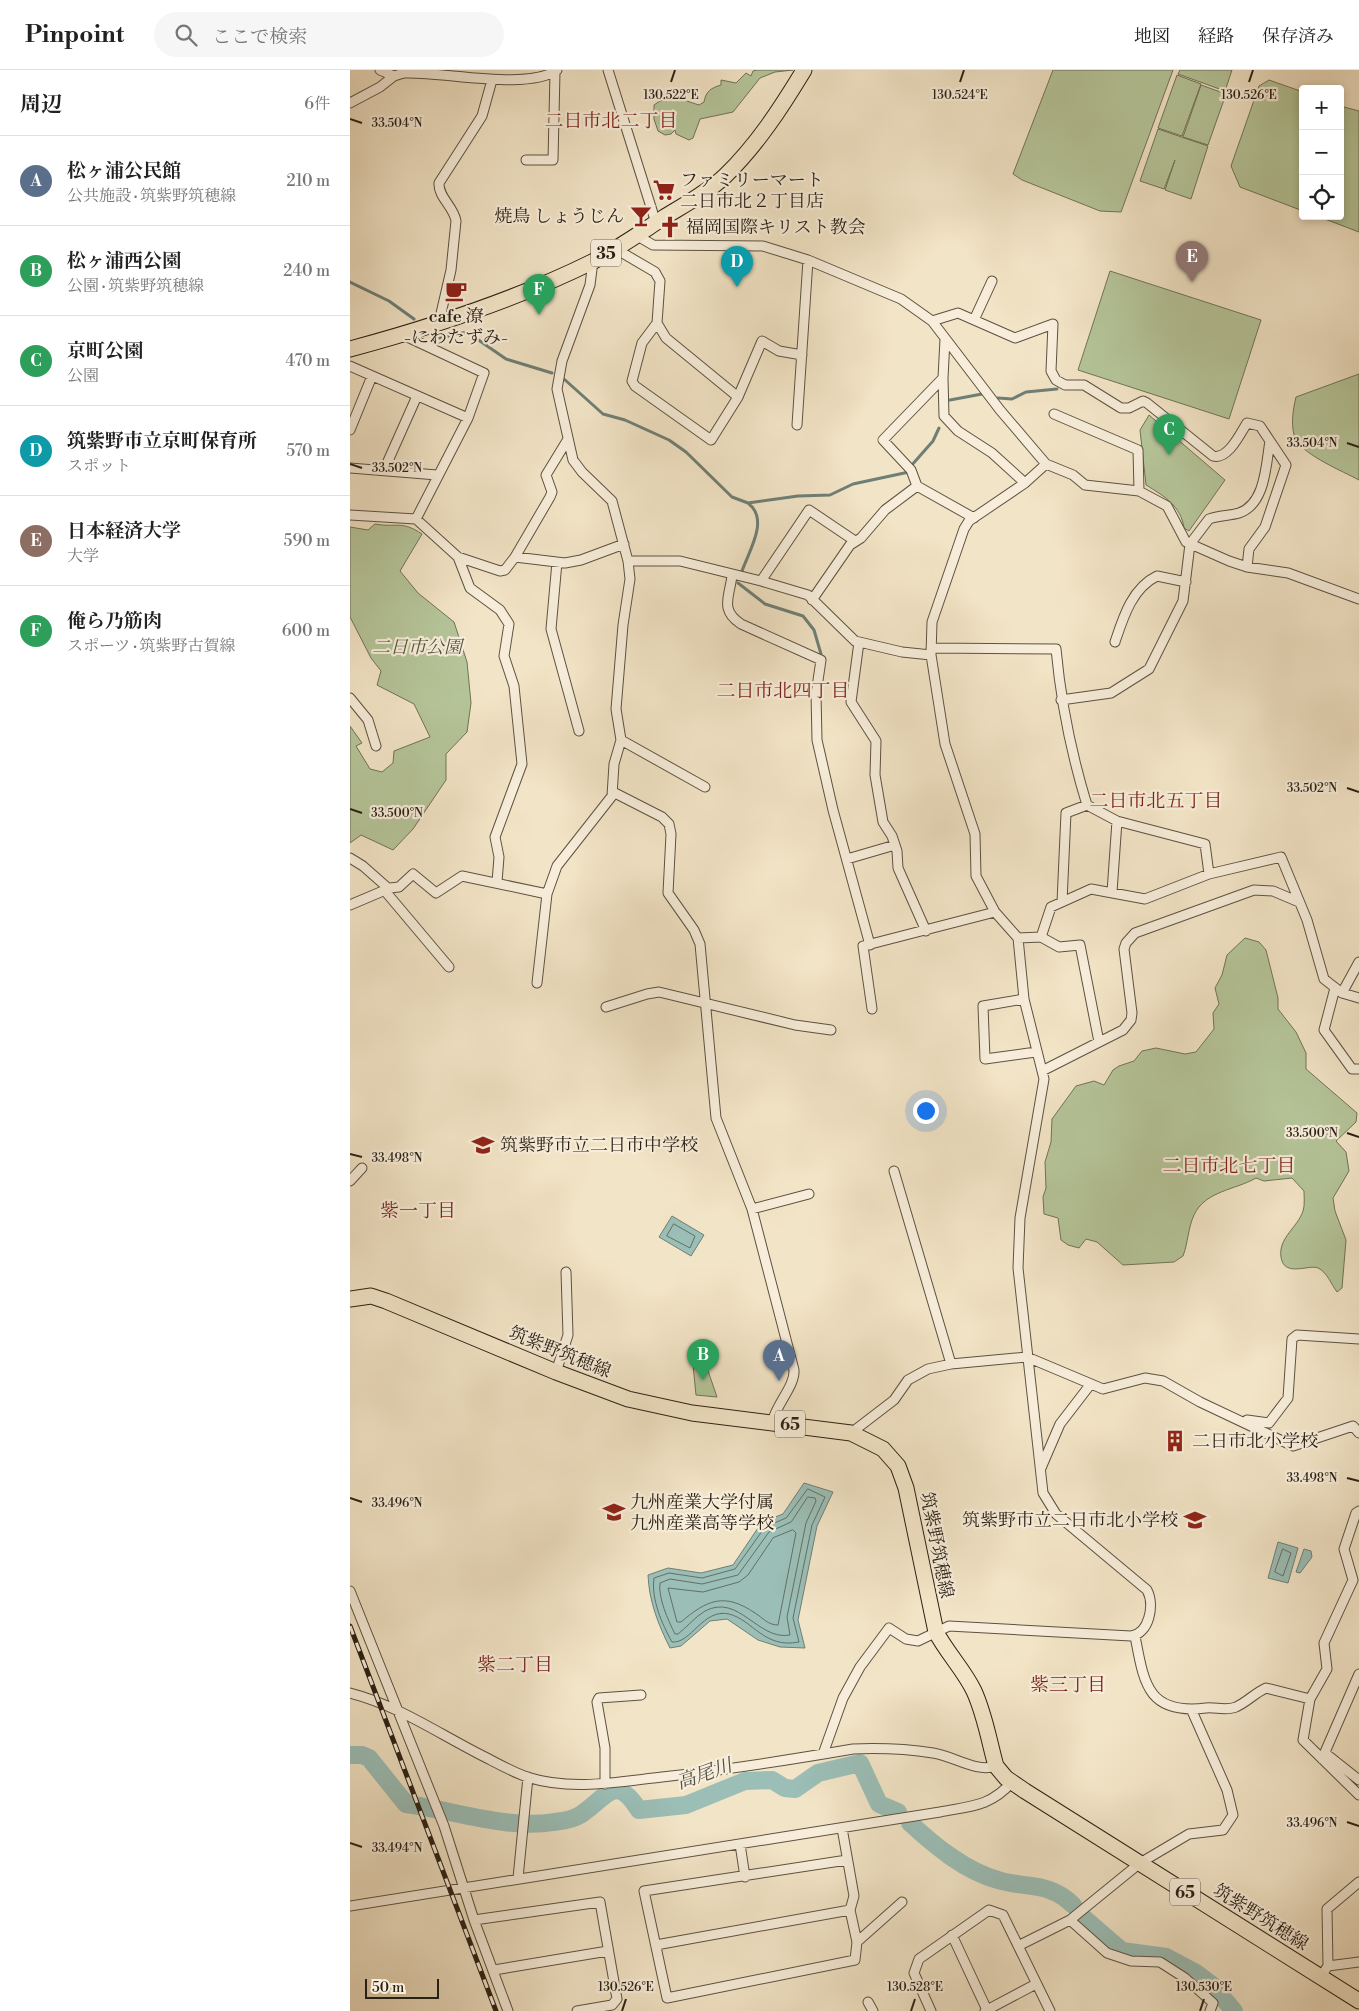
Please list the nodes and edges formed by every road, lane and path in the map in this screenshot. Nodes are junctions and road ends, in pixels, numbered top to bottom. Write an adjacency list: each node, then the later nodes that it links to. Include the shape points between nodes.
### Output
1 (380, 70): 6 (street)
2 (608, 70): 10 (street)
3 (804, 70): 10 (main road, 35, via 774,118 726,176)
4 (556, 71): 5 (street, via 549,75); 9 (street, via 553,160)
5 (509, 75): 7 (street)
6 (394, 76): 7 (street, via 416,72); 8 (street)
7 (492, 80): 18 (street, via 482,116 438,182 438,189 456,221 451,270)
8 (350, 103)
9 (526, 160)
10 (656, 222): 11 (main road, 35)
11 (636, 235): 12 (main road, 35); 13 (street, via 653,245 759,245)
12 (614, 248): 14 (main road, 35); 19 (street, via 659,276)
13 (808, 260): 17 (street, via 901,299); 23 (street)
14 (593, 261): 18 (main road, 35, via 494,304); 33 (street, via 590,285 558,375 557,389)
15 (992, 282): 16 (street)
16 (974, 320): 17 (street, via 955,312); 34 (street, via 1015,338 1053,324 1051,371 1056,380 1065,385 1084,385 1121,408 1148,402 1213,456 1227,452 1247,423 1260,426)
17 (932, 321): 21 (street)
18 (439, 322): 20 (main road, 35)
19 (658, 323): 28 (street, via 666,338); 28 (street, via 642,343 632,381 635,386 711,440)
20 (403, 335): 22 (main road, 35); 30 (street, via 484,373)
21 (945, 339): 26 (street); 35 (street)
22 (350, 349)
23 (802, 355): 28 (street, via 779,351 762,341); 31 (street)
24 (350, 366): 25 (street)
25 (372, 376): 27 (street); 32 (street)
26 (943, 378): 39 (street, via 944,416 958,431 992,453); 40 (street, via 883,440 911,470)
27 (417, 396): 30 (street); 37 (street)
28 (738, 398)
29 (1054, 414): 41 (street, via 1138,450)
30 (468, 418): 38 (street)
31 (797, 425)
32 (350, 430)
33 (568, 439): 46 (street, via 576,465 612,501); 49 (street, via 546,475 552,492 550,497)
34 (1270, 441): 47 (street, via 1262,487 1250,506 1239,513 1209,519); 52 (street, via 1286,464 1265,527 1249,549)
35 (1046, 464): 39 (street); 41 (street, via 1085,484)
36 (350, 468): 37 (street)
37 (384, 470): 38 (street)
38 (437, 475): 44 (street)
39 (1025, 482): 43 (street)
40 (917, 486): 43 (street); 45 (street, via 885,510)
41 (1139, 491): 47 (street, via 1168,506)
42 (350, 515): 44 (street)
43 (974, 518): 60 (street, via 964,529 932,622)
44 (416, 519): 48 (street)
45 (855, 541): 54 (street, via 809,510); 57 (street, via 842,554)
46 (624, 544): 50 (street); 51 (street, via 575,562)
47 (1190, 544): 52 (street); 55 (street)
48 (458, 557): 49 (street, via 500,571 505,570); 74 (street, via 470,588 500,610 509,624 504,656 514,686 522,764 495,837 499,857)
49 (515, 557): 51 (street)
50 (628, 561): 53 (street, via 680,561); 64 (street, via 628,605 623,625 616,709)
51 (557, 562): 63 (street, via 551,629)
52 (1247, 567): 56 (street, via 1288,573)
53 (732, 576): 54 (street); 72 (street, via 727,610 731,618 821,660 816,694 817,740)
54 (761, 581): 57 (street)
55 (1186, 582): 59 (street, via 1157,576 1144,584 1131,602); 62 (street, via 1180,611 1168,628 1149,669 1111,692)
56 (1359, 599)
57 (812, 600): 58 (street, via 855,641)
58 (860, 642): 60 (street, via 902,652); 70 (street, via 852,702 876,741 875,774 883,822)
59 (1115, 642)
60 (931, 651): 62 (street, via 1056,649); 81 (street, via 944,738 975,834 976,876)
61 (350, 698): 65 (street, via 368,720)
62 (1061, 700): 68 (street, via 1070,749)
63 (579, 731)
64 (621, 740): 66 (street); 67 (street, via 614,764)
65 (376, 746)
66 (705, 786)
67 (613, 792): 77 (street, via 610,800 556,866); 92 (street, via 662,817 669,824 668,893 700,944)
68 (1086, 805): 69 (street); 78 (street, via 1066,813)
69 (1117, 821): 73 (street, via 1205,844); 76 (street)
70 (895, 845): 72 (street); 82 (street, via 898,868)
71 (350, 858): 75 (street)
72 (847, 859): 85 (street)
73 (1209, 874): 76 (street, via 1145,899); 79 (street, via 1281,858)
74 (497, 882): 75 (street, via 462,876 436,893 414,874 399,887); 77 (street)
75 (387, 890): 80 (street); 87 (street)
76 (1112, 892): 78 (street, via 1091,889)
77 (547, 894): 88 (street)
78 (1062, 902): 83 (street, via 1048,911)
79 (1299, 902): 89 (street, via 1324,980); 96 (street, via 1273,891 1254,890 1135,933 1124,949 1130,1020 1122,1030)
80 (350, 905)
81 (995, 912): 82 (street); 84 (street)
82 (926, 931): 85 (street)
83 (1040, 936): 84 (street); 96 (street, via 1059,947 1080,945)
84 (1018, 938): 90 (street)
85 (870, 945): 94 (street, via 863,946)
86 (1359, 962): 89 (street)
87 (449, 967)
88 (537, 983)
89 (1338, 990): 91 (street); 98 (street, via 1324,1030 1352,1069)
90 (1024, 998): 97 (street); 97 (street, via 983,1006 985,1059)
91 (1359, 998)
92 (707, 1006): 93 (street, via 658,992); 95 (street); 104 (street, via 716,1118)
93 (606, 1007)
94 (872, 1009)
95 (831, 1030)
96 (1098, 1042): 99 (street)
97 (1036, 1052): 99 (street)
98 (1359, 1069)
99 (1042, 1071): 108 (street, via 1044,1087 1019,1228 1018,1268)
100 (362, 1168): 102 (street)
101 (894, 1171): 109 (street)
102 (350, 1181)
103 (809, 1194): 104 (street)
104 (752, 1209): 113 (street, via 794,1370 793,1382 776,1408)
105 (566, 1272): 110 (street, via 568,1335)
106 (350, 1298): 110 (main road, 筑紫野筑穂線 / 65, via 371,1296 386,1301)
107 (1359, 1339): 112 (street, via 1297,1335 1292,1339 1286,1401 1269,1423)
108 (1027, 1358): 109 (street); 111 (street); 116 (street)
109 (951, 1364): 114 (street, via 928,1369 908,1380 894,1400)
110 (556, 1372): 113 (main road, 筑紫野筑穂線 / 65, via 628,1399 662,1407)
111 (1090, 1385): 112 (street, via 1107,1389 1153,1378); 116 (street, via 1060,1424)
112 (1237, 1418): 115 (street, via 1293,1446 1353,1426)
113 (772, 1422): 114 (main road, 筑紫野筑穂線 / 65)
114 (850, 1433): 119 (main road, 筑紫野筑穂線 / 65, via 883,1449 898,1466 906,1488)
115 (1359, 1433)
116 (1040, 1469): 120 (street, via 1043,1493 1056,1514 1148,1590 1150,1613 1145,1626)
117 (1359, 1511): 124 (street, via 1344,1549 1353,1580 1324,1644 1327,1669)
118 (350, 1590): 125 (street)
119 (936, 1632): 120 (street, via 949,1626); 127 (street, via 918,1641 906,1639 889,1628 860,1667 843,1698); 129 (main road, 筑紫野筑穂線 / 65, via 975,1693)
120 (1135, 1636): 126 (street, via 1148,1688 1161,1702)
121 (1359, 1674): 128 (street)
122 (350, 1693): 125 (street)
123 (641, 1695): 133 (street, via 599,1698 597,1702 605,1748)
124 (1310, 1699): 126 (street, via 1266,1688 1237,1707); 128 (street, via 1303,1740)
125 (396, 1708): 130 (street, via 436,1732); 142 (street, via 444,1826)
126 (1192, 1710): 138 (street, via 1227,1790 1233,1815 1223,1830 1189,1834)
127 (823, 1754): 129 (street, via 873,1748 935,1754 986,1770); 133 (street, via 714,1772)
128 (1324, 1756): 131 (street); 134 (street)
129 (996, 1766): 132 (main road, 筑紫野筑穂線 / 65)
130 (528, 1777): 133 (street, via 558,1784); 140 (street)
131 (1359, 1780)
132 (1012, 1782): 135 (street, via 989,1802); 138 (main road, 筑紫野筑穂線 / 65)
133 (606, 1784)
134 (1359, 1795)
135 (842, 1828): 136 (street); 137 (street)
136 (740, 1844): 139 (street); 140 (street)
137 (847, 1860): 139 (street); 145 (street, via 854,1896)
138 (1140, 1863): 147 (street); 155 (main road, 筑紫野筑穂線 / 65)
139 (745, 1876): 150 (street, via 644,1891)
140 (518, 1878): 142 (street)
141 (1359, 1882): 155 (street, via 1327,1909)
142 (464, 1887): 144 (street); 146 (street)
143 (902, 1902): 149 (street)
144 (350, 1906)
145 (850, 1910): 149 (street); 150 (street)
146 (474, 1920): 152 (street, via 600,1902); 154 (street)
147 (1070, 1920): 151 (street); 165 (street, via 1107,1953 1132,1961 1160,1962 1185,1978 1213,2003)
148 (952, 1935): 151 (street, via 989,1910 1003,1915); 159 (street); 163 (street, via 919,1959 914,1973)
149 (857, 1942): 150 (street, via 855,1960 848,1964 667,1998)
150 (656, 1945)
151 (1018, 1946): 156 (street)
152 (608, 1951): 154 (street); 161 (street, via 617,1999 612,2005)
153 (1359, 1962): 155 (street)
154 (494, 1970): 160 (street)
155 (1324, 1971): 157 (main road, 筑紫野筑穂線 / 65)
156 (1036, 1984): 159 (street); 164 (street)
157 (1359, 2001)
158 (868, 2002): 162 (street)
159 (986, 2010)
160 (508, 2011)
161 (577, 2011)
162 (872, 2011)
163 (932, 2011)
164 (1050, 2011)
165 (1210, 2011)

